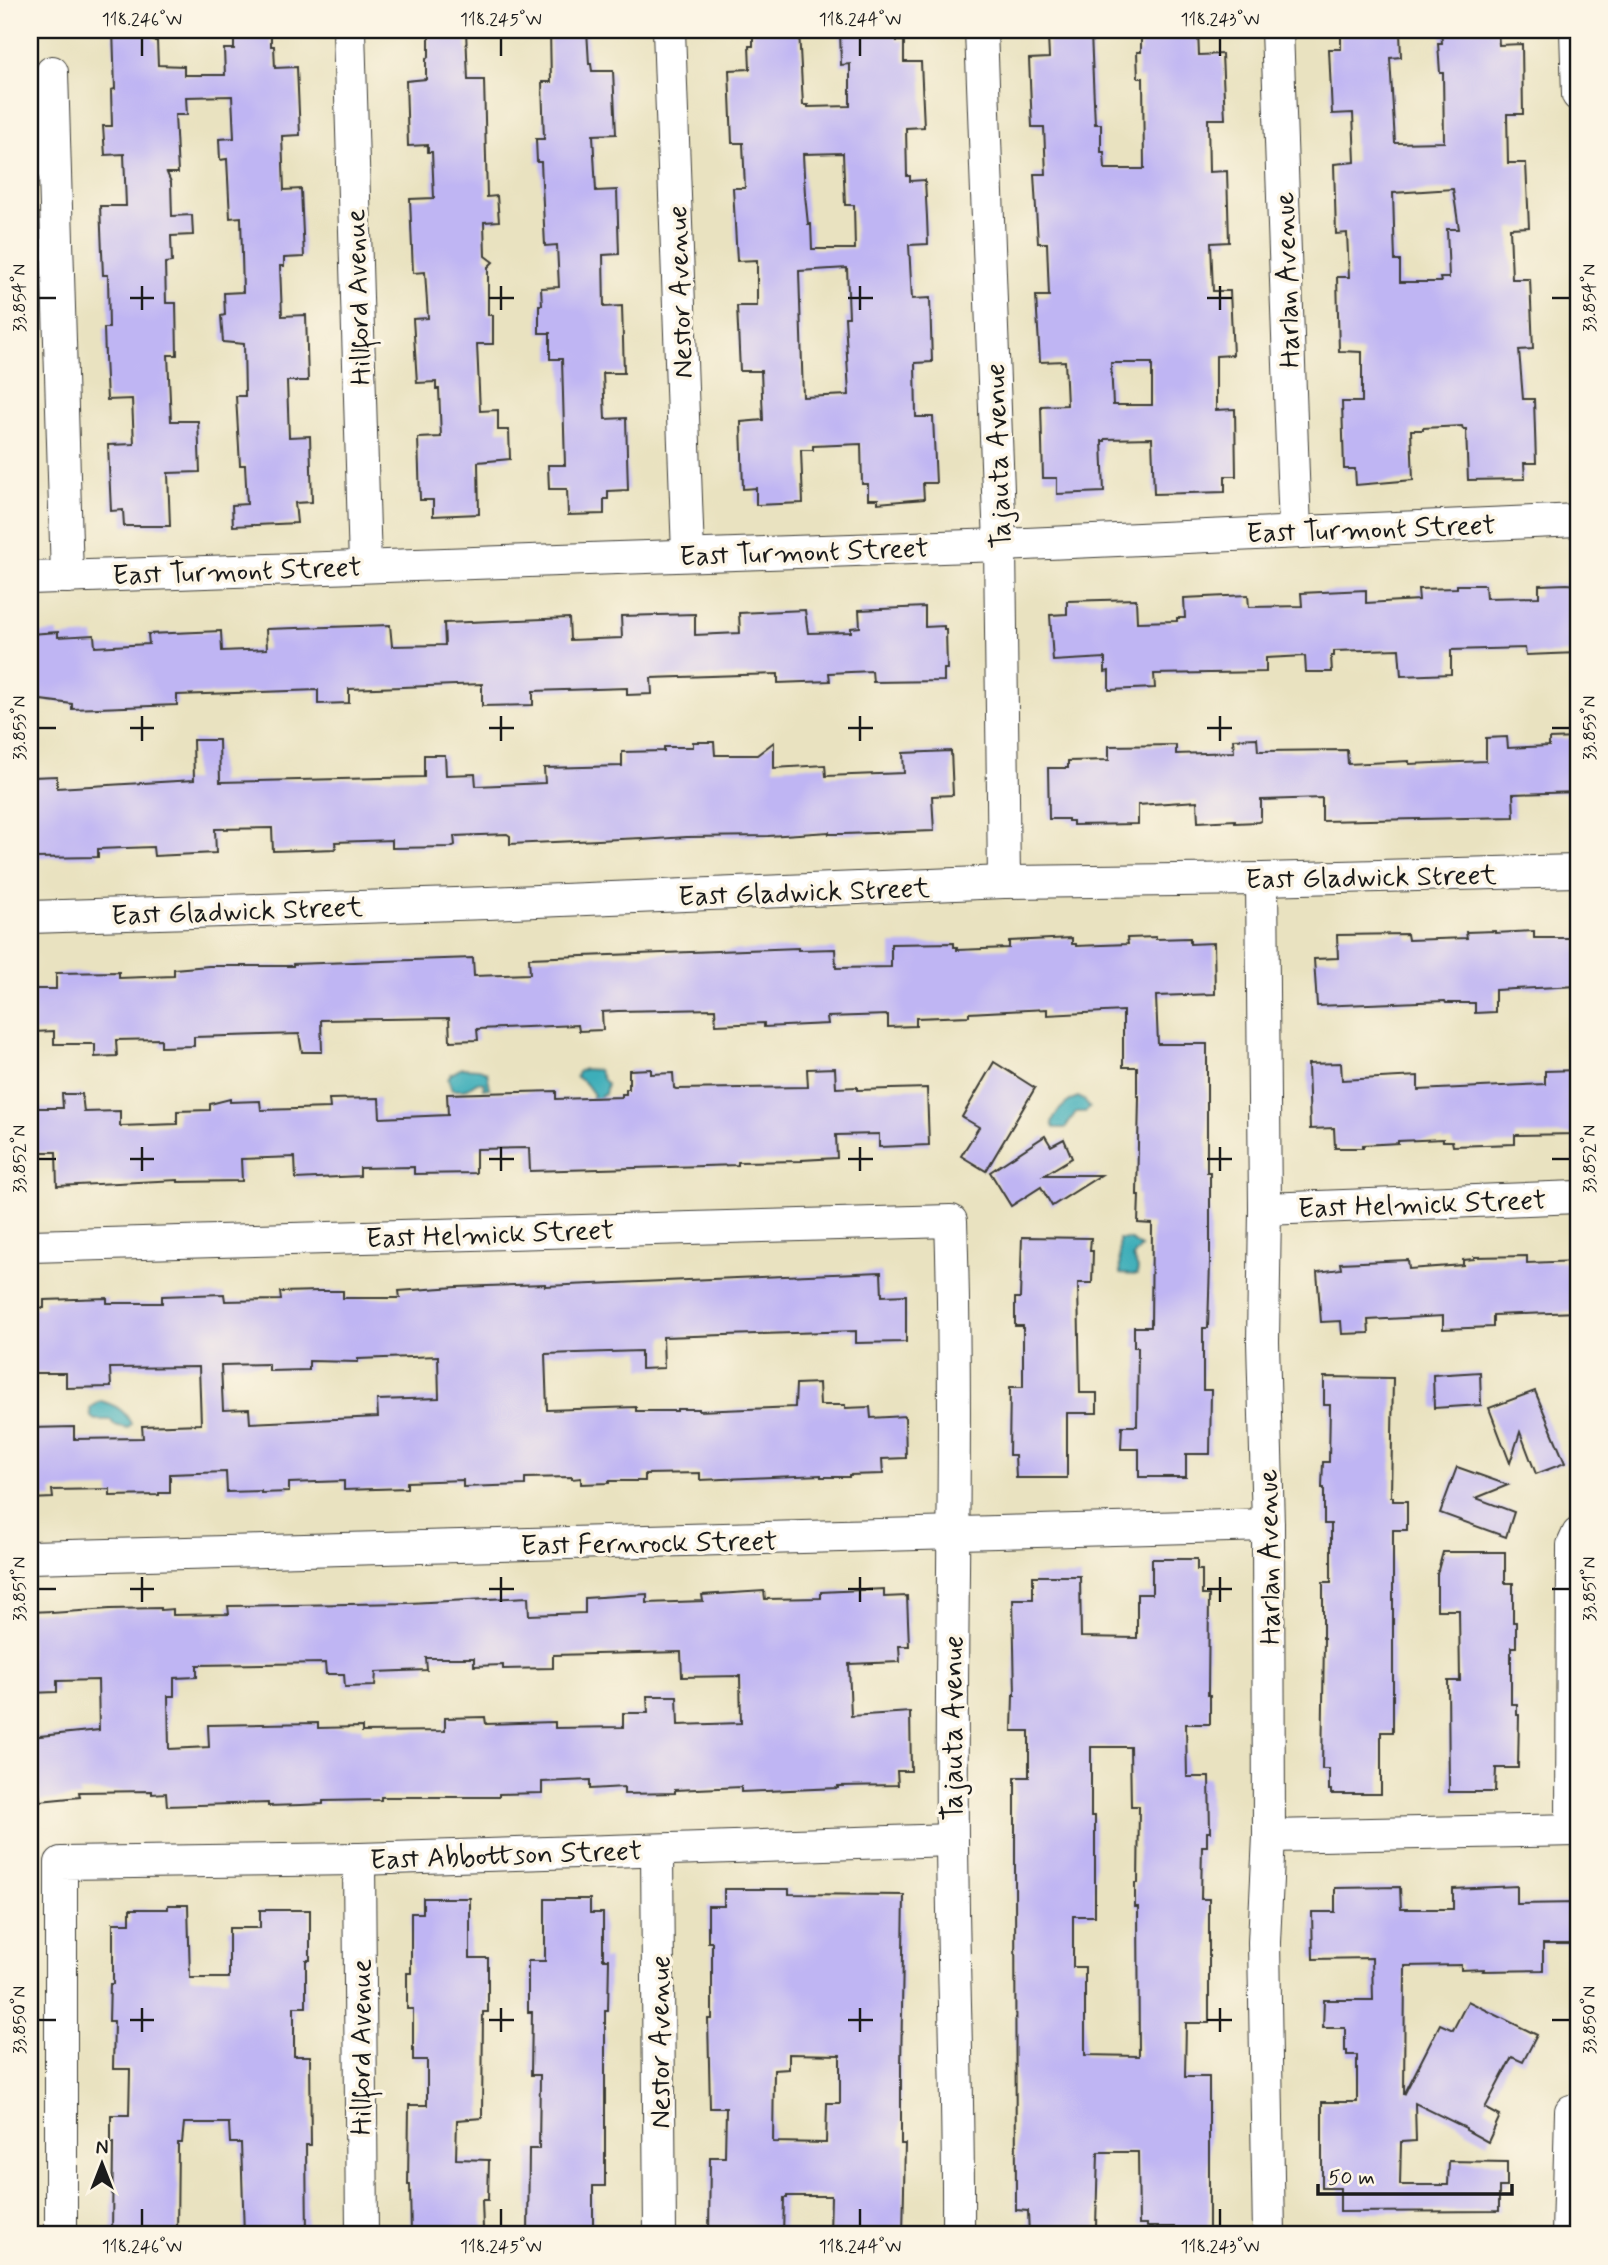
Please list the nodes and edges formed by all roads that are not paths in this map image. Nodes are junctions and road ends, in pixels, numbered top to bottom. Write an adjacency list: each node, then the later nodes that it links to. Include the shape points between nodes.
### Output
1 (349, 30): 12 (street, Hillford Avenue)
2 (670, 30): 11 (street, Nestor Avenue)
3 (981, 30): 10 (street, Tajauta Avenue)
4 (1277, 30): 9 (street, Harlan Avenue)
5 (1576, 30): 7 (street)
6 (52, 72): 13 (street)
7 (1578, 95)
8 (1578, 520): 9 (street, East Turmont Street)
9 (1295, 531): 10 (street, East Turmont Street)
10 (1000, 545): 11 (street, East Turmont Street); 17 (street, Tajauta Avenue)
11 (688, 554): 12 (street, East Turmont Street)
12 (365, 565): 13 (street, East Turmont Street)
13 (67, 577): 14 (street, East Turmont Street)
14 (30, 578)
15 (1578, 871): 16 (street, East Gladwick Street)
16 (1262, 879): 17 (street, East Gladwick Street); 20 (street, Harlan Avenue)
17 (1004, 882): 18 (street, East Gladwick Street)
18 (30, 917)
19 (1578, 1197): 20 (street, East Helmick Street)
20 (1265, 1209): 23 (street, Harlan Avenue)
21 (951, 1221): 22 (street, East Helmick Street); 24 (street, Tajauta Avenue)
22 (30, 1245)
23 (1268, 1525): 24 (street, East Fernrock Street); 28 (street, Harlan Avenue)
24 (953, 1534): 26 (street, East Fernrock Street); 29 (street, Tajauta Avenue)
25 (1578, 1534): 27 (street, via 1573,1545)
26 (30, 1557)
27 (1575, 1830): 28 (street)
28 (1269, 1836): 37 (street, Harlan Avenue, via 1264,1942)
29 (952, 1840): 30 (street, East Abbottson Street); 36 (street, Tajauta Avenue)
30 (657, 1850): 31 (street, East Abbottson Street); 35 (street, Nestor Avenue)
31 (359, 1859): 33 (street, East Abbottson Street, via 61,1863); 34 (street, Hillford Avenue)
32 (1571, 2111): 38 (street)
33 (61, 2235)
34 (362, 2235)
35 (660, 2235)
36 (958, 2235)
37 (1269, 2235)
38 (1568, 2235)

